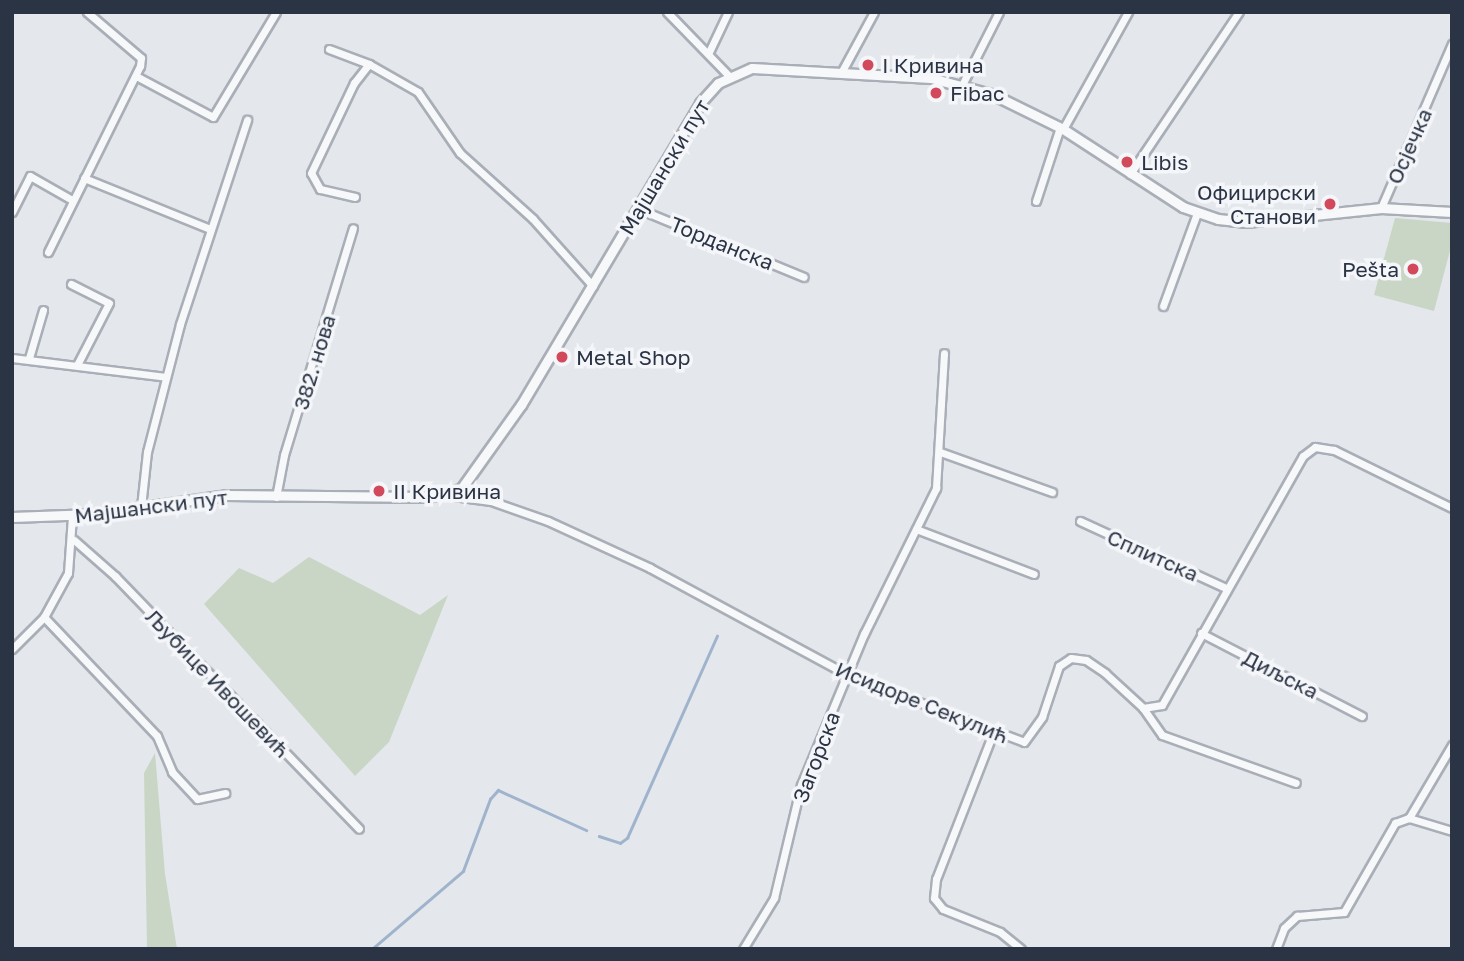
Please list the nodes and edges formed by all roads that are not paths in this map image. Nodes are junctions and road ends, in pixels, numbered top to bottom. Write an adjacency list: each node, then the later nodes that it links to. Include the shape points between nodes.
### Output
1 (87, 12): 14 (street, via 141,58)
2 (276, 12): 14 (street, via 213,117)
3 (667, 12): 11 (street)
4 (728, 12): 11 (street)
5 (874, 12): 13 (street)
6 (999, 12): 16 (street)
7 (1128, 12): 18 (street)
8 (1239, 12): 19 (street)
9 (1452, 44): 24 (street, Осјечка)
10 (329, 50): 12 (street)
11 (709, 52): 15 (street)
12 (369, 64): 21 (street, via 354,83 311,173 320,188); 34 (street, via 418,92 460,153 533,219)
13 (842, 71): 15 (street, Мајшански пут, via 768,66); 16 (street, Мајшански пут)
14 (136, 76): 20 (street)
15 (729, 76): 25 (street, Мајшански пут, via 700,103)
16 (962, 85): 18 (street, Мајшански пут, via 1013,103)
17 (247, 120): 30 (street)
18 (1061, 128): 19 (street, Мајшански пут); 23 (street)
19 (1130, 174): 28 (street, Мајшански пут)
20 (84, 178): 22 (street); 30 (street)
21 (355, 197)
22 (72, 200): 26 (street, via 30,176); 31 (street)
23 (1036, 201)
24 (1381, 208): 27 (street, Мајшански пут); 28 (street, Мајшански пут, via 1246,222)
25 (639, 209): 32 (street, Торданска); 34 (street, Мајшански пут)
26 (12, 212)
27 (1452, 212)
28 (1197, 214): 35 (street)
29 (353, 228): 45 (street, 382. нова, via 284,455)
30 (210, 229): 41 (street)
31 (48, 252)
32 (804, 276)
33 (71, 284): 40 (street, via 108,303)
34 (593, 286): 44 (street, Мајшански пут, via 473,477)
35 (1163, 306)
36 (43, 310): 39 (street)
37 (944, 353): 42 (street, Загорска)
38 (12, 358): 39 (street)
39 (29, 358): 40 (street)
40 (77, 365): 41 (street)
41 (166, 377): 46 (street, via 147,452)
42 (940, 452): 43 (street); 51 (street, Загорска, via 936,488)
43 (1052, 492)
44 (446, 495): 45 (street, Мајшански пут); 58 (street, Исидоре Секулић, via 491,501 548,521 650,568)
45 (276, 497): 46 (street, Мајшански пут, via 226,495)
46 (141, 507): 48 (street, Мајшански пут)
47 (1452, 508): 54 (street, via 1334,450 1315,447 1303,456)
48 (72, 516): 49 (street, Мајшански пут); 52 (street)
49 (12, 517)
50 (1080, 522): 54 (street, Сплитска)
51 (916, 529): 53 (street); 58 (street, Загорска, via 863,634)
52 (74, 540): 55 (street, via 68,573); 66 (street, Љубице Ивошевић, via 116,576)
53 (1034, 574)
54 (1227, 588): 56 (street)
55 (44, 617): 57 (street); 64 (street, via 158,736 172,772 197,799)
56 (1200, 633): 59 (street, via 1163,705); 60 (street, Диљска)
57 (12, 649)
58 (848, 675): 61 (street, Исидоре Секулић); 68 (street, Загорска, via 802,785 778,887)
59 (1143, 709): 61 (street, Исидоре Секулић, via 1105,673 1086,660 1071,658 1059,666 1029,739 1018,741); 63 (street, via 1162,735)
60 (1362, 716)
61 (993, 733): 69 (street, via 936,879 934,898 943,909 1000,932)
62 (1452, 745): 65 (street)
63 (1296, 783)
64 (225, 793)
65 (1409, 818): 67 (street); 70 (street, via 1395,823 1344,912 1297,916 1284,928)
66 (359, 829)
67 (1452, 831)
68 (743, 949)
69 (1021, 949)
70 (1276, 949)

